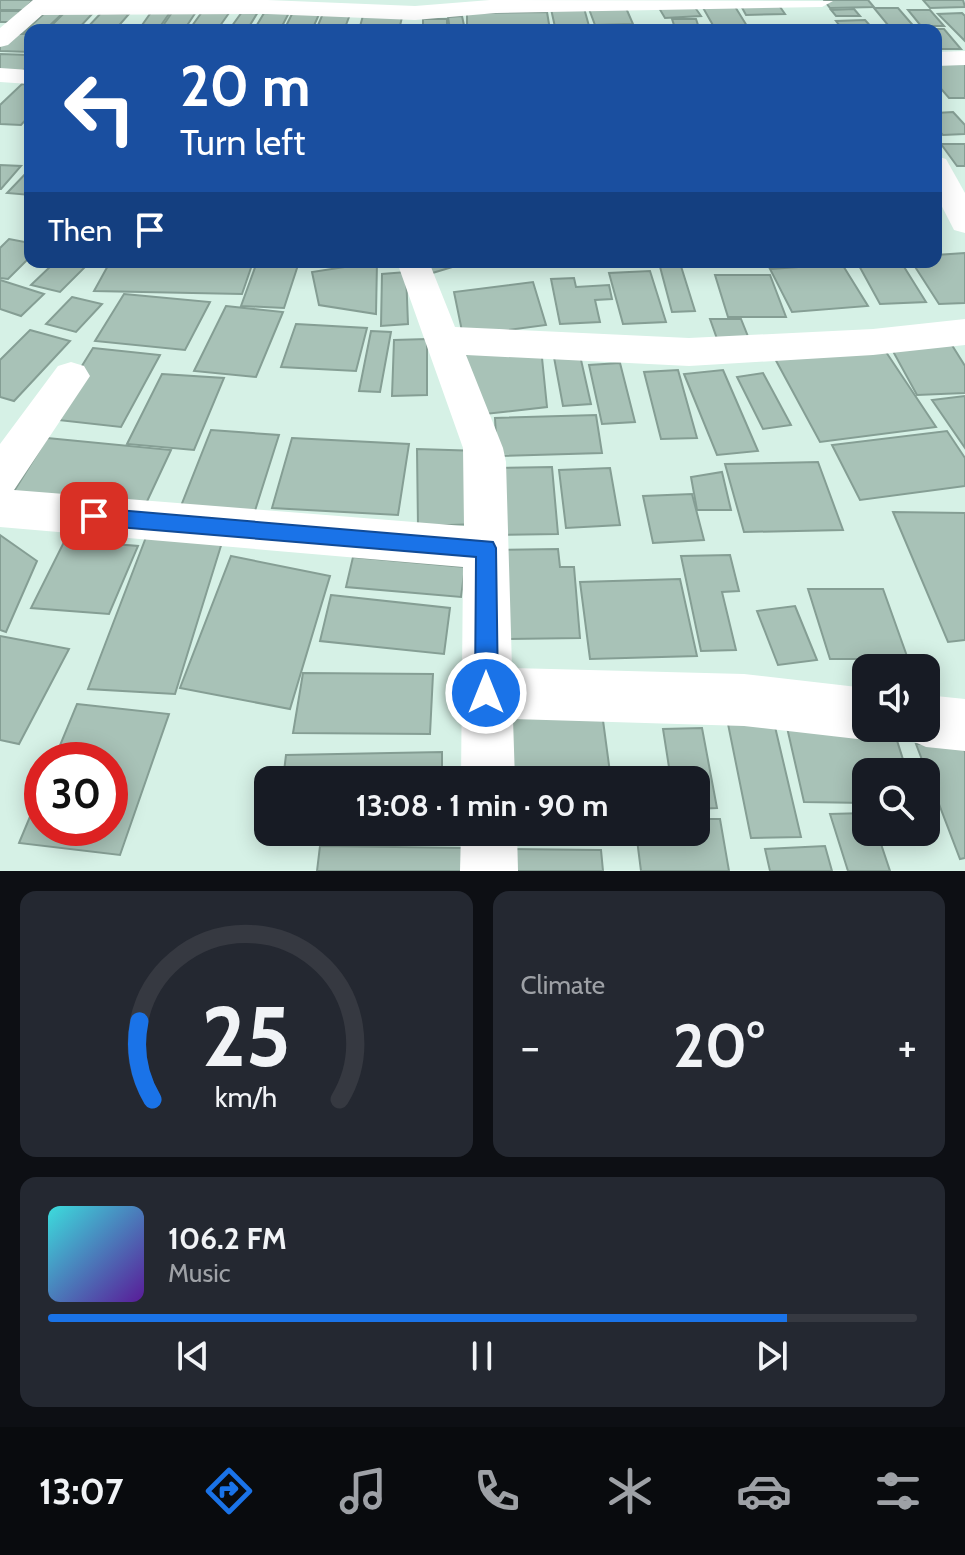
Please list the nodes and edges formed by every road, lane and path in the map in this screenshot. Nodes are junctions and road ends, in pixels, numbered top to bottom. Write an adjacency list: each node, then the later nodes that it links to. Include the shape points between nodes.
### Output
1 (822, 0): 3 (street, via 496,6); 4 (street)
2 (43, 4): 3 (street); 5 (street)
3 (415, 14)
4 (836, 20)
5 (0, 40)
6 (965, 58): 7 (street)
7 (942, 59)
8 (0, 75): 9 (street)
9 (24, 77)
10 (942, 177): 11 (street)
11 (965, 223)
12 (415, 268): 14 (street)
13 (965, 332): 14 (street, via 717,352)
14 (440, 340): 18 (street, via 483,448)
15 (71, 376): 16 (street)
16 (0, 477)
17 (0, 508): 18 (street)
18 (486, 548): 19 (street)
19 (486, 693): 20 (street, via 744,700); 23 (street)
20 (852, 712)
21 (940, 722): 22 (street)
22 (965, 725)
23 (488, 766)
24 (489, 846): 25 (street)
25 (489, 871)

